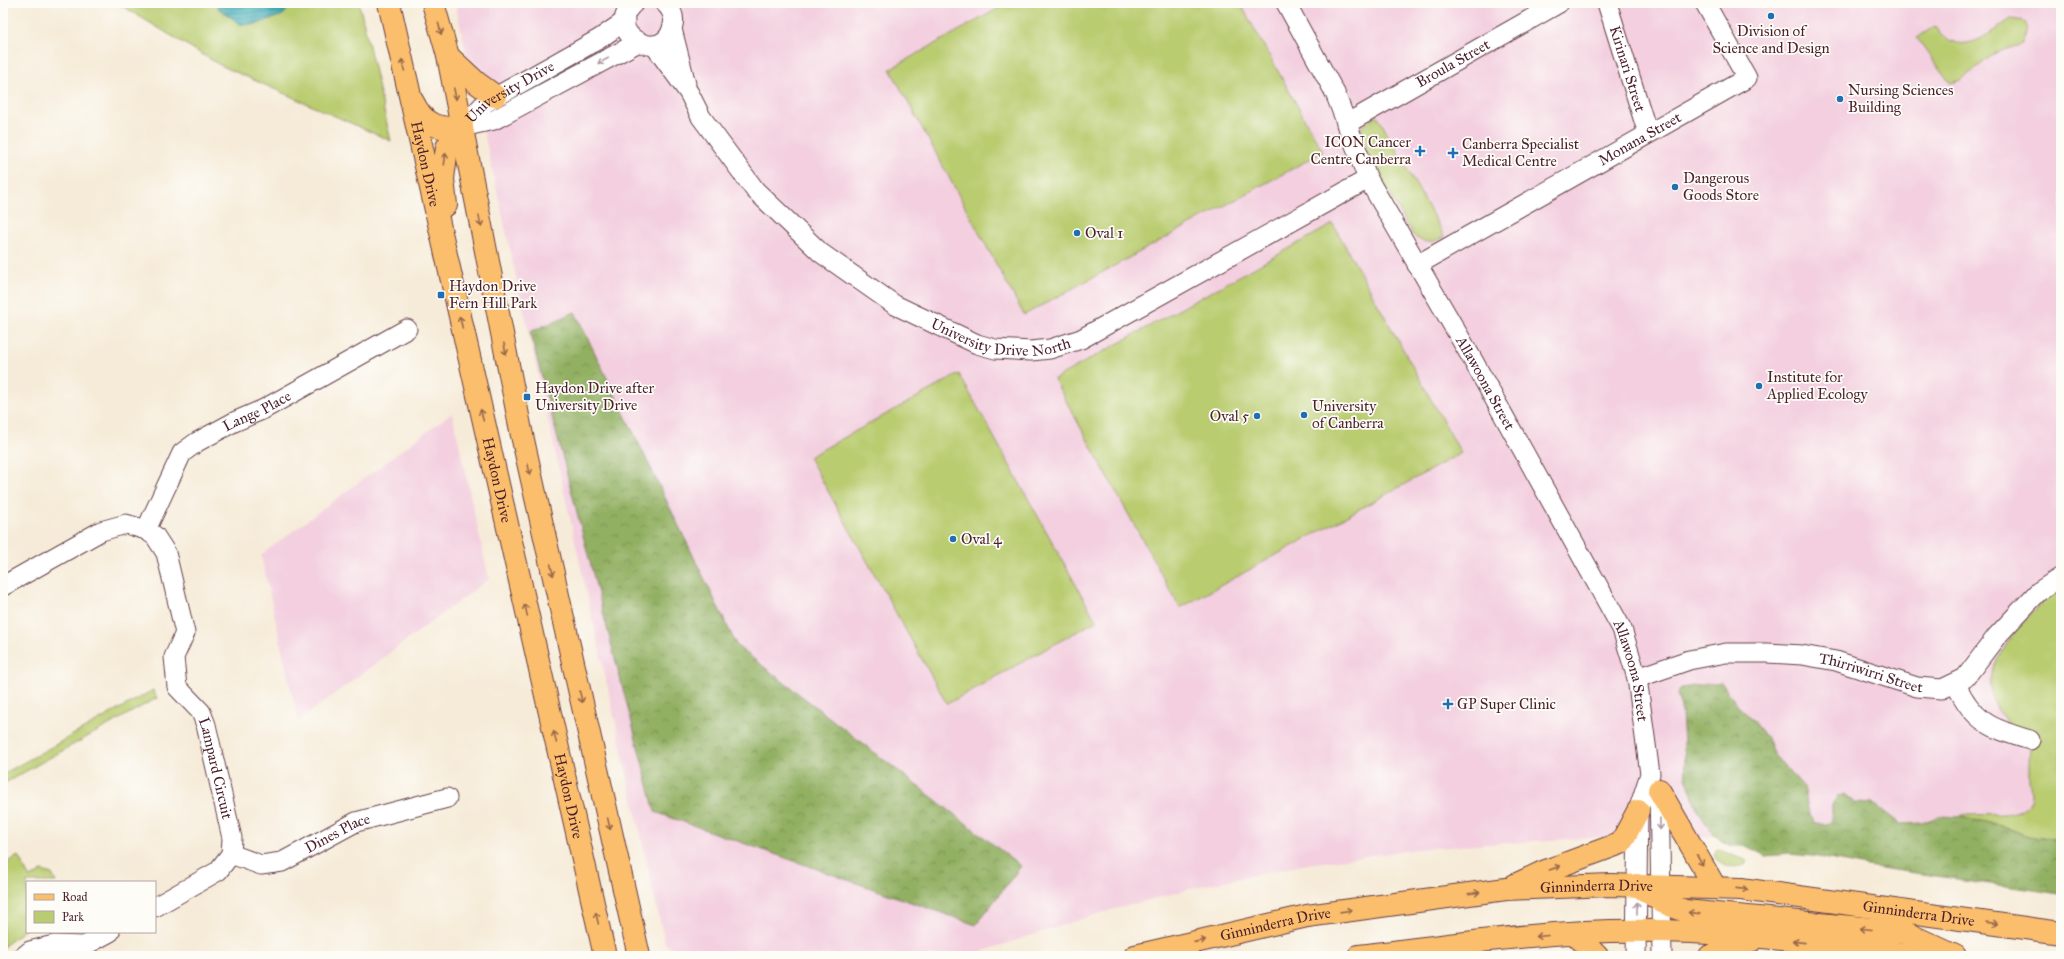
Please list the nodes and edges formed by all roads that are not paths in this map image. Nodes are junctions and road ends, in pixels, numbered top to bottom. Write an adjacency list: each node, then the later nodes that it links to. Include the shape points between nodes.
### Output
1 (389, 3): 13 (main road, Haydon Drive, one-way to 1)
2 (433, 3): 11 (main road, one-way to 11)
3 (665, 3): 9 (street, University Drive North, via 673,16)
4 (1286, 3): 15 (street, Allawoona Street, via 1335,93)
5 (1559, 3): 15 (street, Broula Street)
6 (1607, 3): 17 (street, Kirinari Street)
7 (1705, 3): 17 (street, Monana Street, via 1747,78)
8 (630, 8): 10 (street, University Drive North, via 628,33); 14 (street, University Drive, via 599,39)
9 (672, 29): 10 (street, University Drive, via 667,38); 12 (street, University Drive North)
10 (645, 44): 12 (street, University Drive North); 16 (street, University Drive, one-way to 16, via 494,120)
11 (448, 56): 14 (main road, via 477,83); 16 (main road, one-way to 16)
12 (689, 93): 18 (street, University Drive North, via 702,117 756,190 820,253 895,305 977,344 995,348 1031,351 1050,349 1081,339)
13 (409, 94): 16 (main road, via 426,121 446,129); 20 (main road, Haydon Drive)
14 (496, 96): 16 (street, University Drive, via 484,103)
15 (1346, 124): 18 (street, Allawoona Street)
16 (462, 127): 20 (main road, one-way to 16, via 455,245 447,213 443,179 447,147); 45 (main road, one-way to 45, via 521,431)
17 (1648, 134): 19 (street, Monana Street)
18 (1368, 179): 19 (street, Allawoona Street)
19 (1417, 265): 25 (street, Allawoona Street, via 1470,355 1622,629)
20 (451, 280): 44 (main road, Haydon Drive, one-way to 20)
21 (407, 329): 22 (street, Lange Place, via 264,410 234,422 203,439 182,453)
22 (146, 530): 24 (street, Lampard Circuit, via 126,524 101,531); 31 (street, Lampard Circuit, via 161,544 170,564 185,633 174,657 178,687 201,712 206,725 232,838)
23 (2061, 577): 26 (street, Thirriwirri Street, via 2038,592 1996,637 1972,670)
24 (3, 586)
25 (1637, 678): 26 (street, Thirriwirri Street, via 1689,660 1726,654 1767,653 1802,655 1836,661 1928,689 1942,689); 28 (street, Allawoona Street)
26 (1956, 684): 27 (street, via 1964,703 1988,724 2005,733)
27 (2030, 740)
28 (1655, 782): 30 (street, Allawoona Street); 33 (main road, one-way to 33); 35 (street, Allawoona Street, one-way to 35)
29 (447, 798): 31 (street, Dines Place, via 356,822 282,862 261,865)
30 (1638, 811): 32 (street, Allawoona Street); 34 (main road, one-way to 30, via 1543,872 1621,843)
31 (230, 854): 36 (street, via 218,871)
32 (1637, 885): 34 (main road, Ginninderra Drive); 35 (main road, Ginninderra Drive); 37 (street, Allawoona Street, one-way to 32)
33 (1715, 887): 35 (main road, Ginninderra Drive); 41 (main road, Ginninderra Drive, one-way to 41, via 1912,911)
34 (1506, 889): 46 (main road, Ginninderra Drive, one-way to 34, via 1307,916)
35 (1662, 894): 38 (street, Allawoona Street); 53 (main road, one-way to 35, via 1904,932 1693,913)
36 (156, 906)
37 (1636, 931): 38 (main road); 40 (main road); 49 (street, Allawoona Street)
38 (1662, 932): 42 (main road); 50 (street, Allawoona Street)
39 (108, 933): 43 (street, via 84,946 54,945 30,951)
40 (1574, 933): 47 (main road, one-way to 47); 48 (main road)
41 (2061, 933)
42 (1760, 938): 51 (main road); 52 (main road, one-way to 42)
43 (24, 956)
44 (605, 956)
45 (639, 956)
46 (1135, 956)
47 (1359, 956)
48 (1597, 956)
49 (1636, 956)
50 (1662, 956)
51 (1710, 956)
52 (1917, 956)
53 (1955, 956)

